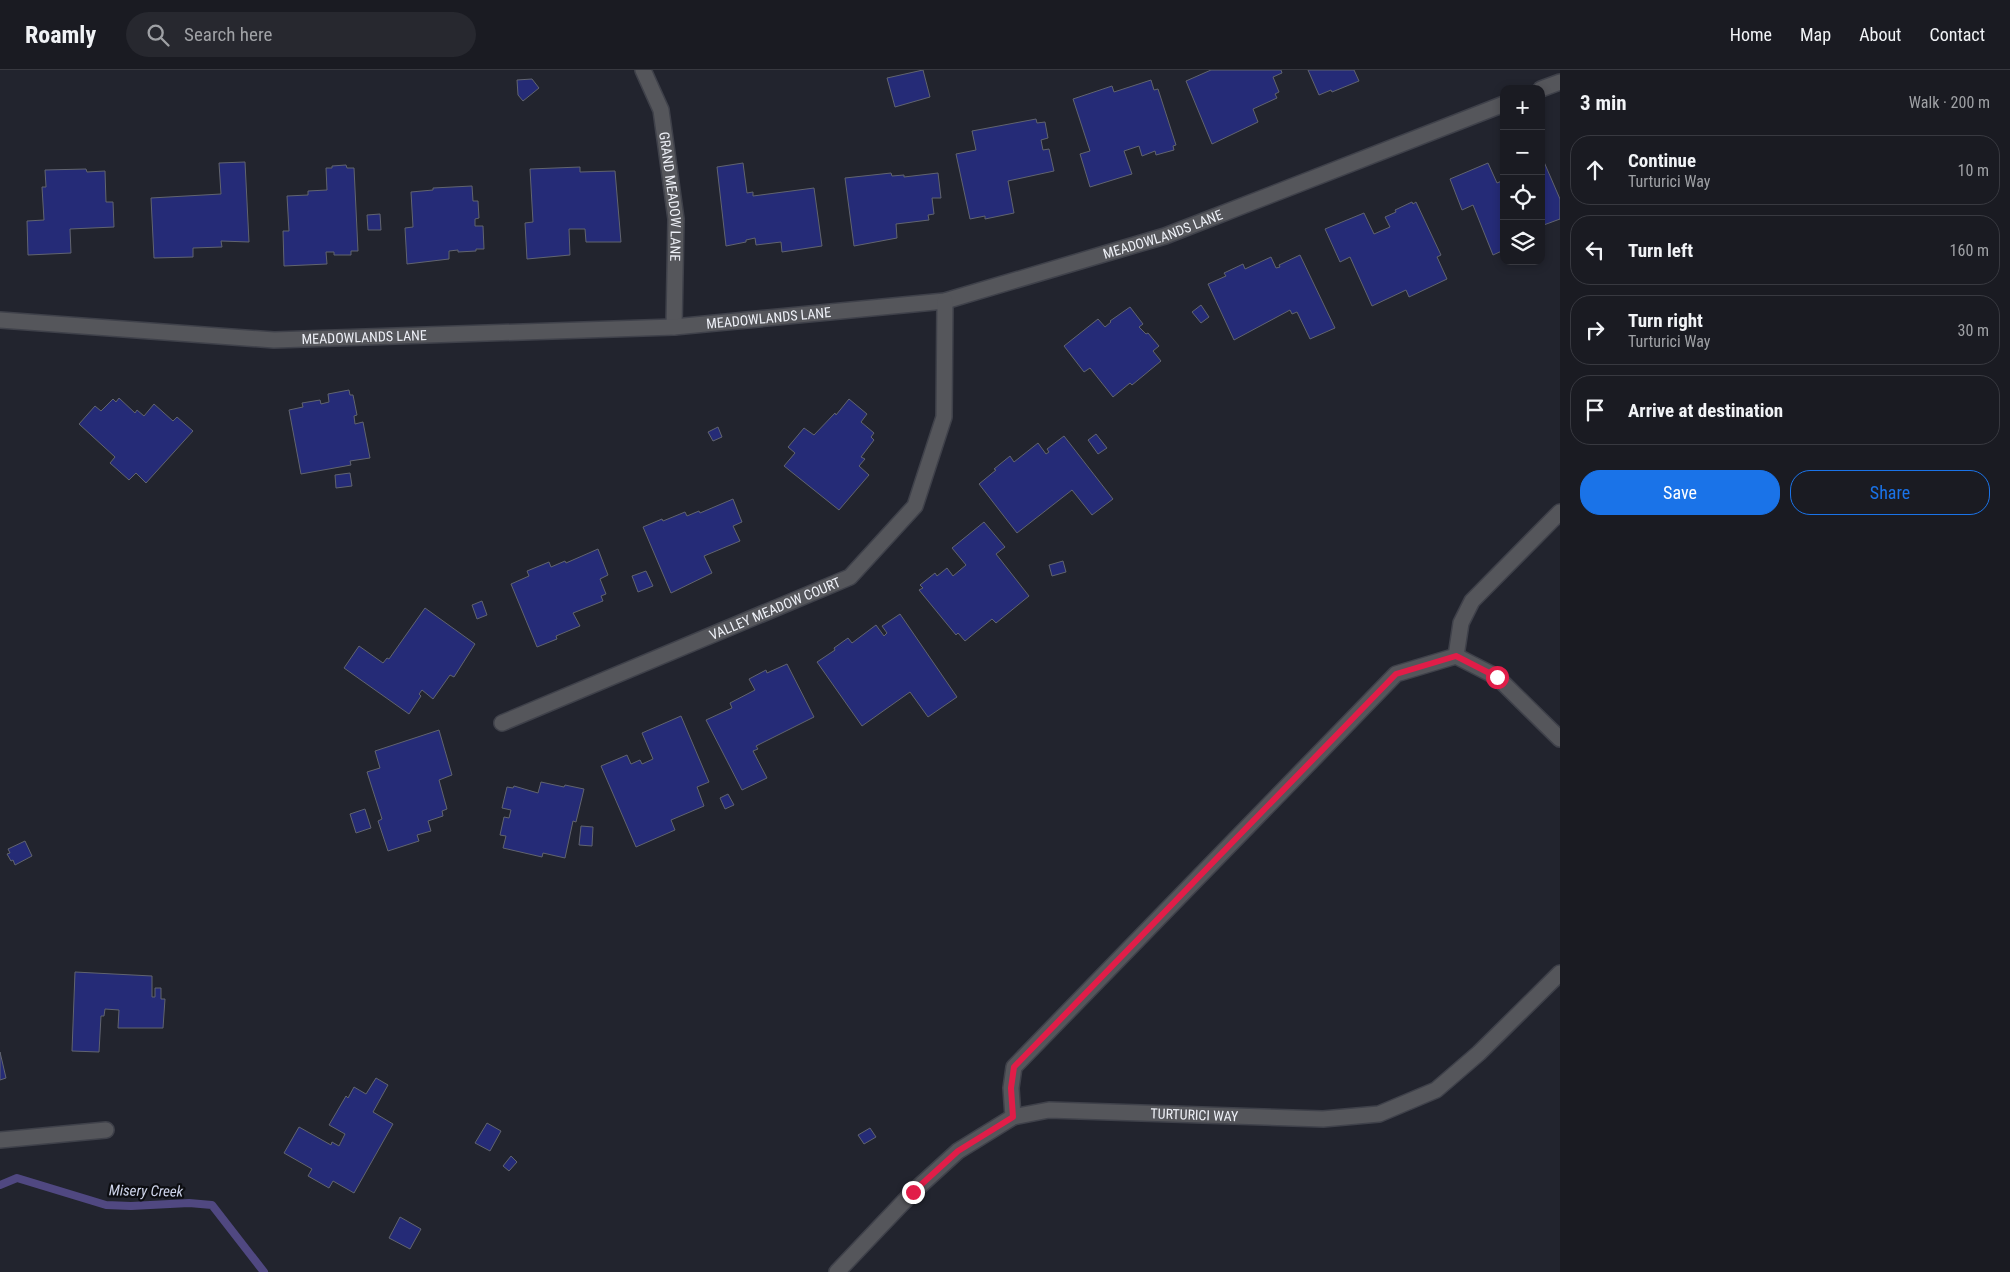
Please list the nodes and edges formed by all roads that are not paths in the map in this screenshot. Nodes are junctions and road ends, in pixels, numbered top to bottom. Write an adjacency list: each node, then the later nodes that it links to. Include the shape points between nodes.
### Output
1 (643, 70): 7 (street, GRAND MEADOW LANE, via 661,110 676,219)
2 (1560, 82): 3 (street)
3 (1545, 88)
4 (1500, 106): 5 (street, MEADOWLANDS LANE, via 1165,236)
5 (945, 301): 7 (street, MEADOWLANDS LANE); 10 (street, VALLEY MEADOW COURT, via 944,417 915,506 850,577)
6 (0, 320): 7 (street, MEADOWLANDS LANE, via 274,340)
7 (674, 327)
8 (1560, 512): 9 (street, via 1472,601 1461,623)
9 (1456, 656): 11 (street, via 1497,677); 13 (street, via 1396,674 1014,1067 1011,1088)
10 (502, 723)
11 (1560, 739)
12 (1560, 973): 13 (street, TURTURICI WAY, via 1479,1053 1436,1090 1379,1114 1322,1119 1049,1110)
13 (1013, 1117): 16 (street, TURTURICI WAY, via 958,1151 913,1192)
14 (106, 1130): 15 (street)
15 (0, 1140)
16 (837, 1272)

